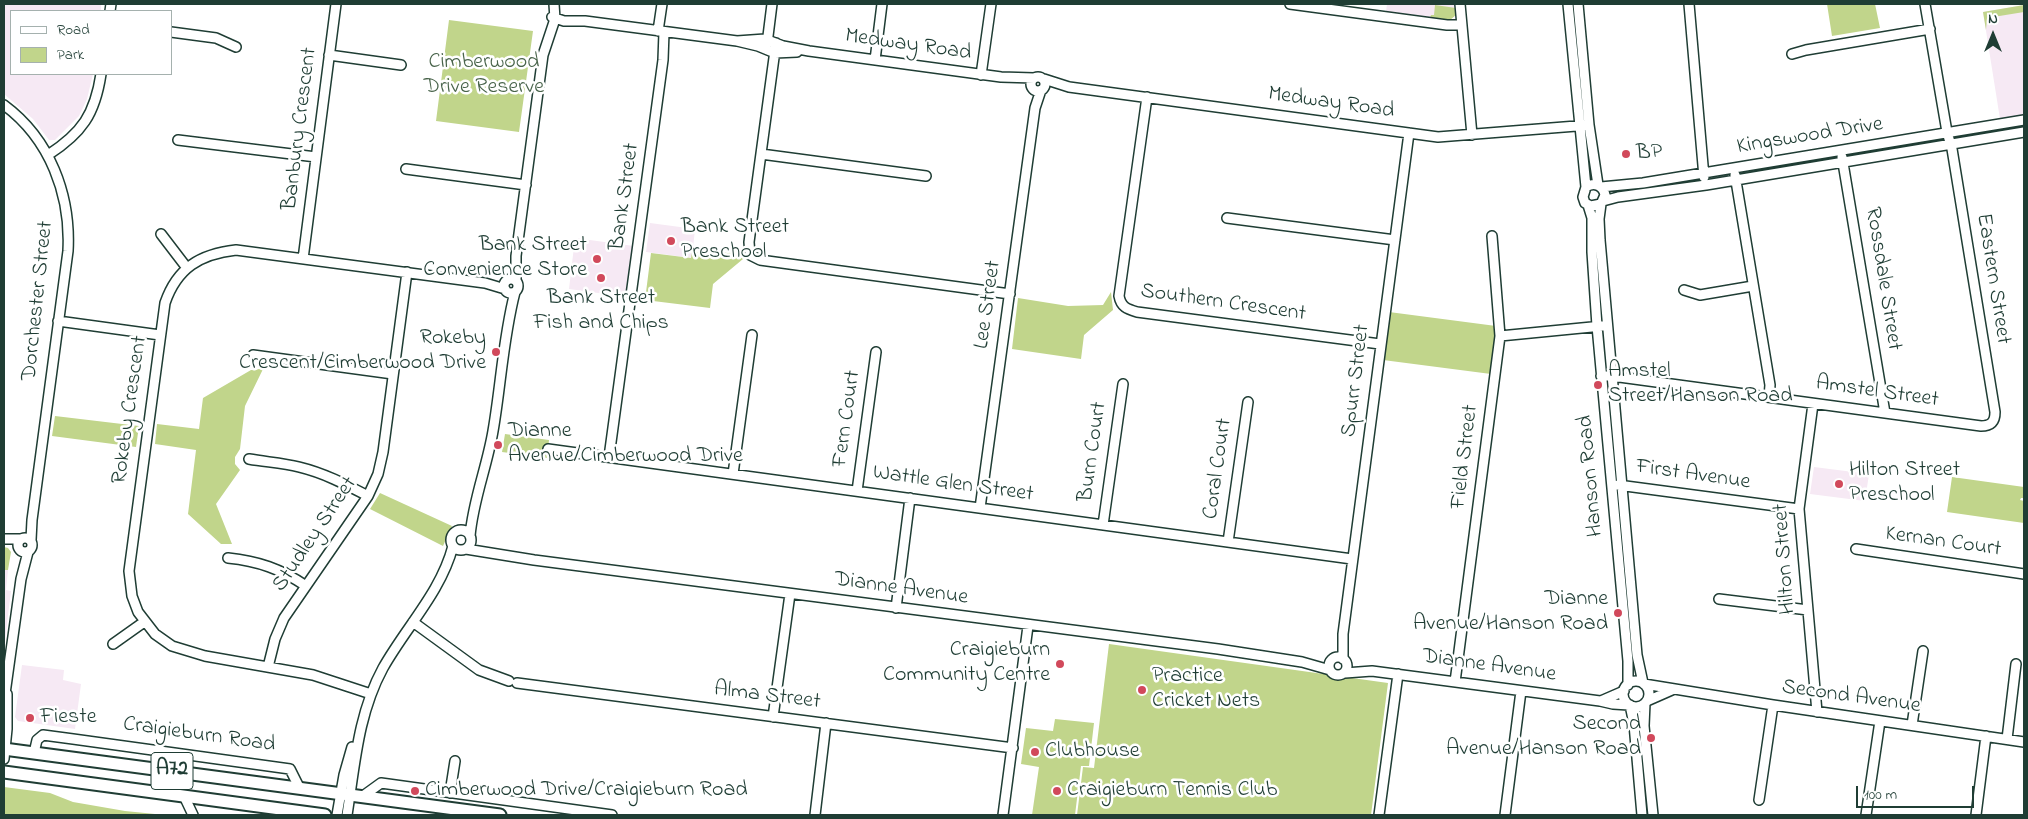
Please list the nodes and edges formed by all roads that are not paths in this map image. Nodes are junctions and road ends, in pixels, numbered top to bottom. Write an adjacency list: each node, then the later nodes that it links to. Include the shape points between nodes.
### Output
1 (336, 4): 22 (street, Banbury Crescent)
2 (548, 4): 14 (street)
3 (554, 4): 14 (street)
4 (662, 4): 18 (street, Bank Street)
5 (772, 4): 19 (street)
6 (882, 4): 23 (street)
7 (991, 4): 26 (street)
8 (1290, 4): 15 (street)
9 (1460, 4): 15 (street)
10 (1568, 4): 33 (street)
11 (1578, 4): 31 (street)
12 (1688, 4): 46 (street)
13 (1925, 4): 16 (street, Eastern Street)
14 (553, 16): 18 (street, Medway Road); 50 (street, via 544,32)
15 (1462, 25): 36 (street)
16 (1930, 29): 21 (street); 34 (street, Eastern Street)
17 (172, 32): 20 (street, via 216,38)
18 (664, 32): 19 (street, Medway Road); 87 (street, Bank Street, via 663,60)
19 (771, 46): 23 (street, Medway Road); 40 (street)
20 (236, 47)
21 (1792, 54)
22 (329, 55): 24 (street); 42 (street, Banbury Crescent)
23 (874, 60): 26 (street, Medway Road)
24 (401, 65)
25 (101, 75): 41 (street, via 96,103 86,122 72,139)
26 (981, 75): 27 (street, Medway Road)
27 (1037, 87): 28 (street, Medway Road); 28 (street, Medway Road, via 1040,77); 67 (street, Lee Street)
28 (1070, 87): 29 (street, Medway Road)
29 (1147, 97): 35 (street, Medway Road); 74 (street, Southern Crescent, via 1120,303 1137,312)
30 (4, 105): 41 (street, Dorchester Street, via 31,131)
31 (1589, 125): 33 (street, Medway Road); 52 (street)
32 (2024, 125): 34 (street, Kingswood Drive); 38 (street, Kingswood Drive)
33 (1579, 126): 36 (street, Medway Road); 53 (street)
34 (1947, 132): 38 (street, Eastern Street); 39 (street, Kingswood Drive)
35 (1409, 133): 36 (street, Medway Road, via 1438,137); 60 (street, Spurr Street)
36 (1472, 134)
37 (178, 140): 42 (street)
38 (1951, 145): 43 (street, Kingswood Drive); 85 (street, Eastern Street)
39 (1841, 152): 43 (street, Rossdale Street); 44 (street, Kingswood Drive)
40 (761, 154): 47 (street); 67 (street, via 749,242 753,257)
41 (48, 155): 68 (street, Dorchester Street, via 62,189 68,225 68,251)
42 (316, 157): 61 (street, Banbury Crescent)
43 (1843, 163): 48 (street, Kingswood Drive); 84 (street, Rossdale Street)
44 (1734, 168): 46 (street, Kingswood Drive); 48 (street)
45 (406, 169): 50 (street)
46 (1704, 173): 49 (street, Kingswood Drive); 51 (street)
47 (926, 176)
48 (1736, 180): 51 (street, Kingswood Drive); 65 (street)
49 (1643, 183): 52 (street, Kingswood Drive); 54 (street)
50 (526, 185): 64 (street)
51 (1706, 185): 54 (street, Kingswood Drive)
52 (1599, 186): 53 (street); 55 (street, via 1605,195)
53 (1586, 188): 56 (street, via 1583,197)
54 (1644, 194): 55 (street, Kingswood Drive)
55 (1602, 203): 56 (street); 70 (street, Hanson Road, via 1599,228)
56 (1588, 205): 69 (street, Hanson Road, via 1592,218)
57 (1227, 218): 60 (street)
58 (161, 234): 62 (street)
59 (1492, 236): 73 (street, Field Street)
60 (1395, 240): 74 (street, Spurr Street)
61 (302, 259): 62 (street, Rokeby Crescent, via 236,250 208,255); 63 (street, Rokeby Crescent)
62 (188, 268): 71 (street, Rokeby Crescent, via 168,294)
63 (407, 272): 64 (street, Rokeby Crescent); 77 (street, Studley Street)
64 (509, 286): 95 (street, via 509,314 493,432)
65 (1753, 286): 66 (street, via 1700,295); 81 (street, via 1770,386)
66 (1684, 290)
67 (1010, 294): 96 (street, Lee Street)
68 (58, 321): 71 (street); 103 (street, Dorchester Street, via 32,520)
69 (1597, 326): 70 (street); 73 (street); 78 (street, Hanson Road)
70 (1608, 326): 79 (street, Hanson Road)
71 (160, 335): 117 (street, Rokeby Crescent, via 129,570 132,596)
72 (752, 335): 89 (street)
73 (1500, 336): 128 (street, Field Street)
74 (1380, 344): 109 (street, Spurr Street)
75 (876, 352): 92 (street, Fern Court)
76 (253, 356): 77 (street)
77 (394, 374): 93 (street, Studley Street, via 381,461)
78 (1601, 376): 79 (street, Amstel Street); 90 (street, Hanson Road)
79 (1612, 376): 81 (street, Amstel Street); 91 (street, Hanson Road)
80 (1123, 384): 98 (street, Burn Court)
81 (1769, 397): 83 (street, Amstel Street)
82 (1248, 402): 102 (street, Coral Court)
83 (1813, 404): 84 (street, Amstel Street); 97 (street, Hilton Street)
84 (1885, 413): 85 (street, Amstel Street, via 1981,426 1987,426)
85 (1995, 419)
86 (548, 449): 87 (street, Wattle Glen Street)
87 (609, 457): 89 (street, Wattle Glen Street)
88 (249, 459): 93 (street, via 314,471)
89 (733, 474): 92 (street, Wattle Glen Street)
90 (1611, 485): 91 (street, First Avenue); 130 (street, Hanson Road, via 1628,656)
91 (1623, 486): 97 (street, First Avenue); 129 (street, Hanson Road, via 1637,655)
92 (857, 491): 94 (street, Wattle Glen Street)
93 (368, 496): 112 (street, Studley Street)
94 (910, 498): 96 (street, Wattle Glen Street); 115 (street)
95 (474, 504): 99 (street); 100 (street)
96 (980, 508): 98 (street, Wattle Glen Street)
97 (1799, 509): 116 (street, Hilton Street)
98 (1103, 525): 102 (street, Wattle Glen Street)
99 (456, 532): 100 (street, via 465,531); 104 (street, via 452,540)
100 (470, 538): 105 (street); 107 (street, Dianne Avenue)
101 (4, 539): 103 (street)
102 (1228, 542): 109 (street, Wattle Glen Street)
103 (24, 544): 134 (street, Dorchester Street)
104 (454, 546): 105 (street); 110 (street)
105 (465, 549): 107 (street, Dianne Avenue); 110 (street)
106 (1856, 550): 111 (street, Kernan Court)
107 (495, 553): 113 (street, Dianne Avenue)
108 (228, 558): 112 (street, via 269,566)
109 (1352, 559): 122 (street, Spurr Street)
110 (446, 570): 118 (street)
111 (2024, 574)
112 (306, 586): 124 (street, Studley Street, via 279,628)
113 (790, 594): 115 (street, Dianne Avenue); 140 (street)
114 (1719, 599): 116 (street)
115 (896, 608): 119 (street, Dianne Avenue)
116 (1808, 610): 139 (street, Hilton Street)
117 (144, 622): 120 (street); 124 (street, Rokeby Crescent, via 163,641 179,649)
118 (413, 622): 133 (street); 140 (street, Alma Street, via 479,670 513,682)
119 (1028, 626): 122 (street, Dianne Avenue, via 1302,662); 147 (street)
120 (113, 644)
121 (1922, 651): 143 (street)
122 (1337, 662): 125 (street, Dianne Avenue); 126 (street, Spurr Street, via 1347,668); 126 (street, Dianne Avenue, via 1337,675)
123 (2016, 664): 145 (street)
124 (268, 667): 133 (street, Rokeby Crescent, via 312,675)
125 (1372, 671): 126 (street, Dianne Avenue); 127 (street, Dianne Avenue)
126 (1344, 673)
127 (1398, 674): 128 (street, Dianne Avenue); 167 (street)
128 (1455, 682): 132 (street, Dianne Avenue)
129 (1643, 684): 130 (street, via 1633,682); 131 (street, Second Avenue); 136 (street, via 1648,690)
130 (1626, 688): 135 (street, Dianne Avenue); 137 (street, via 1624,699)
131 (1672, 690): 136 (street); 138 (street, Second Avenue)
132 (1521, 691): 135 (street, Dianne Avenue); 168 (street)
133 (371, 694): 153 (street)
134 (5, 696): 148 (street, Dorchester Street)
135 (1600, 701): 137 (street, Dianne Avenue)
136 (1646, 702): 137 (street, via 1640,707); 170 (street, via 1644,726)
137 (1629, 705): 169 (street, via 1634,724)
138 (1773, 705): 139 (street, Second Avenue); 157 (street)
139 (1817, 712): 141 (street, Second Avenue)
140 (773, 716): 142 (street, Alma Street)
141 (1880, 721): 143 (street, Second Avenue); 171 (street)
142 (826, 723): 147 (street, Alma Street); 165 (street)
143 (1912, 725): 144 (street, Second Avenue)
144 (1986, 736): 145 (street, Second Avenue); 172 (street)
145 (2006, 739): 146 (street, Second Avenue)
146 (2024, 742)
147 (1012, 748): 166 (street)
148 (4, 752): 149 (main road, Craigieburn Road / A72)
149 (34, 752): 152 (main road, Craigieburn Road / A72); 152 (street, Craigieburn Road, via 40,736 58,737 290,769)
150 (455, 761): 154 (street)
151 (4, 772): 155 (main road, A72)
152 (299, 787): 153 (main road, Craigieburn Road / A72)
153 (345, 793): 156 (main road, Craigieburn Road / A72); 161 (street); 162 (street)
154 (450, 793): 156 (street, via 381,783); 158 (street)
155 (184, 796): 159 (street); 160 (main road, A72)
156 (362, 796): 163 (main road, Craigieburn Road / A72)
157 (1759, 800)
158 (594, 814): 164 (street)
159 (193, 815)
160 (325, 815)
161 (337, 815)
162 (347, 815)
163 (500, 815)
164 (612, 815)
165 (814, 815)
166 (1003, 815)
167 (1379, 815)
168 (1505, 815)
169 (1642, 815)
170 (1653, 815)
171 (1866, 815)
172 (1976, 815)

